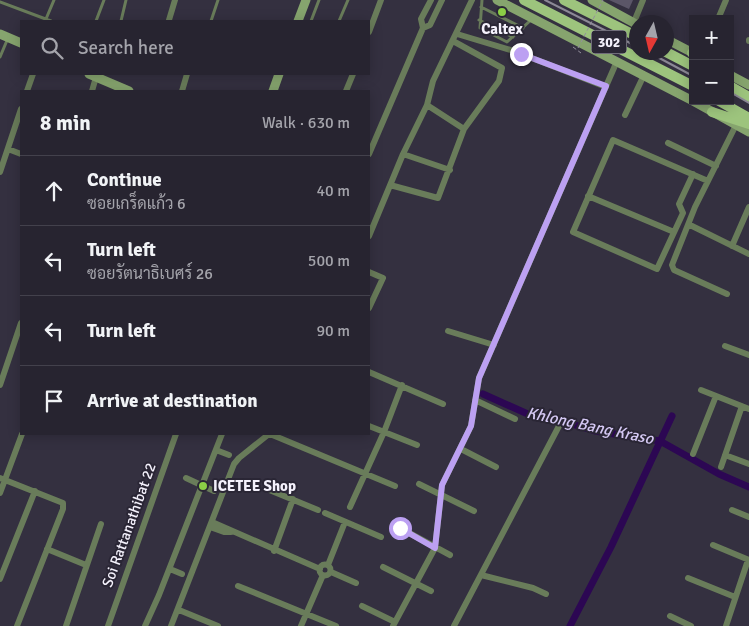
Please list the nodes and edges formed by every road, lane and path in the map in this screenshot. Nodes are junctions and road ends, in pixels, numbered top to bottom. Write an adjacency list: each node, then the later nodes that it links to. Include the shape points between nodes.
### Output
1 (54, 0): 26 (lane)
2 (104, 0): 27 (lane)
3 (126, 0): 28 (lane)
4 (175, 0): 29 (street)
5 (218, 0): 30 (lane)
6 (306, 0): 31 (main road)
7 (319, 0): 32 (lane)
8 (348, 0): 33 (lane)
9 (381, 0): 38 (street)
10 (431, 0): 36 (street, via 421,19)
11 (442, 0): 36 (street, via 430,24)
12 (472, 0): 40 (street)
13 (482, 0): 22 (lane)
14 (498, 0): 25 (main road, 302)
15 (524, 0): 59 (main road, 302)
16 (564, 0): 39 (main road, 302)
17 (592, 0): 35 (main road, 302)
18 (603, 0): 46 (path, bridge)
19 (643, 0): 23 (street)
20 (726, 0): 24 (street)
21 (0, 2): 26 (lane)
22 (481, 7): 34 (lane); 37 (lane)
23 (638, 15)
24 (720, 15)
25 (533, 18): 37 (lane); 50 (main road, 302)
26 (46, 19)
27 (96, 20)
28 (121, 20)
29 (169, 20)
30 (211, 20)
31 (298, 20)
32 (310, 20)
33 (339, 20)
34 (479, 20): 42 (lane); 42 (lane, via 481,30 507,42)
35 (629, 20)
36 (423, 28): 83 (street)
37 (523, 28): 42 (lane)
38 (370, 29)
39 (629, 32)
40 (457, 34): 43 (street); 60 (street, via 514,51)
41 (4, 36): 44 (main road); 49 (lane)
42 (513, 37)
43 (453, 41): 70 (street, via 433,81); 79 (street, via 502,70 499,81)
44 (20, 43)
45 (674, 44): 47 (main road)
46 (578, 48)
47 (689, 51)
48 (674, 56): 51 (main road)
49 (0, 57)
50 (616, 61): 57 (main road, 302); 60 (street)
51 (689, 64)
52 (33, 75): 62 (street)
53 (92, 75): 63 (street); 64 (main road)
54 (187, 75): 65 (street)
55 (279, 75): 66 (main road)
56 (353, 75): 67 (street)
57 (644, 75): 69 (main road, 302); 75 (street)
58 (734, 78): 68 (main road)
59 (689, 84)
60 (606, 86): 104 (street)
61 (734, 86): 68 (main road)
62 (27, 90)
63 (92, 90)
64 (127, 90)
65 (182, 90)
66 (272, 90)
67 (346, 90)
68 (748, 92)
69 (689, 99)
70 (427, 105): 79 (street); 85 (street)
71 (700, 105): 74 (main road, 302)
72 (726, 105): 76 (main road)
73 (20, 112): 82 (street)
74 (712, 112): 77 (main road); 78 (main road, 302)
75 (626, 115)
76 (749, 118)
77 (749, 124)
78 (736, 125): 80 (main road, 302); 86 (street)
79 (464, 129): 87 (street)
80 (749, 132)
81 (668, 143): 86 (street)
82 (8, 149): 84 (street); 88 (street)
83 (370, 152)
84 (20, 154)
85 (403, 154): 87 (street); 91 (street)
86 (716, 166): 90 (street)
87 (450, 170): 91 (street, via 438,198)
88 (0, 172)
89 (694, 174): 90 (street); 92 (street, via 613,140); 95 (street, via 679,204 683,213)
90 (708, 181): 94 (street)
91 (390, 185): 96 (street)
92 (588, 196): 95 (street); 95 (street, via 573,232 657,269)
93 (749, 207): 97 (street)
94 (690, 225): 97 (street); 100 (street, via 672,268)
95 (674, 232)
96 (370, 234)
97 (732, 246): 98 (street)
98 (748, 254)
99 (370, 272): 101 (street, via 383,278)
100 (727, 294)
101 (370, 306)
102 (20, 326): 108 (street)
103 (448, 330): 104 (street)
104 (494, 345): 112 (street, via 479,378)
105 (725, 346): 106 (street)
106 (749, 355)
107 (370, 372): 109 (street)
108 (0, 385)
109 (402, 386): 113 (street); 118 (street)
110 (701, 390): 111 (street)
111 (716, 396): 114 (street); 127 (street)
112 (476, 400): 115 (street); 125 (street, via 471,426)
113 (442, 404)
114 (746, 408): 129 (street)
115 (515, 419)
116 (370, 426): 118 (street)
117 (559, 426): 169 (street)
118 (384, 432): 124 (street); 133 (street)
119 (22, 435): 134 (street)
120 (176, 435): 185 (street, Soi Rattanathibat 22)
121 (222, 435): 126 (street)
122 (268, 435): 153 (street, via 234,464)
123 (272, 435): 133 (street)
124 (417, 445)
125 (461, 449): 131 (street); 143 (street)
126 (216, 450): 128 (street); 137 (street)
127 (693, 454)
128 (229, 455)
129 (725, 455): 130 (street); 132 (street)
130 (749, 464)
131 (496, 467)
132 (721, 467)
133 (365, 472): 138 (street); 145 (street)
134 (3, 478): 141 (street); 142 (street)
135 (186, 478): 137 (street)
136 (418, 484): 143 (street)
137 (202, 486): 140 (street); 165 (street)
138 (395, 486)
139 (267, 489): 144 (street)
140 (214, 490)
141 (35, 491): 158 (street, via 62,503 63,509); 171 (street)
142 (0, 493)
143 (440, 494): 148 (street); 157 (street)
144 (293, 499): 146 (street); 159 (street)
145 (350, 507)
146 (318, 510)
147 (732, 510): 150 (street)
148 (474, 511)
149 (325, 513): 151 (street)
150 (749, 517)
151 (345, 522): 155 (street); 163 (street)
152 (101, 524): 162 (street)
153 (211, 524): 159 (street); 179 (street)
154 (400, 528): 157 (street)
155 (381, 536)
156 (713, 545): 161 (street)
157 (435, 548): 160 (street); 173 (street)
158 (47, 549): 162 (street); 183 (street)
159 (274, 550): 166 (street)
160 (450, 555)
161 (749, 560): 177 (street)
162 (86, 565): 184 (street)
163 (328, 565): 166 (street, via 322,565); 167 (street)
164 (383, 567): 173 (street)
165 (170, 569): 168 (street); 186 (street)
166 (321, 572): 167 (street); 180 (street)
167 (331, 572): 172 (street)
168 (182, 574)
169 (481, 575): 176 (street); 191 (street)
170 (688, 578): 177 (street)
171 (0, 579)
172 (356, 583)
173 (416, 585): 175 (street); 182 (street)
174 (238, 586): 180 (street)
175 (431, 591)
176 (546, 594)
177 (735, 597): 193 (street)
178 (362, 606): 182 (street)
179 (179, 610): 187 (street); 188 (street)
180 (308, 613): 189 (street); 190 (street)
181 (670, 616): 192 (street)
182 (394, 624)
183 (17, 626)
184 (66, 626)
185 (108, 626)
186 (145, 626)
187 (171, 626)
188 (218, 626)
189 (301, 626)
190 (336, 626)
191 (454, 626)
192 (691, 626)
193 (726, 626)

